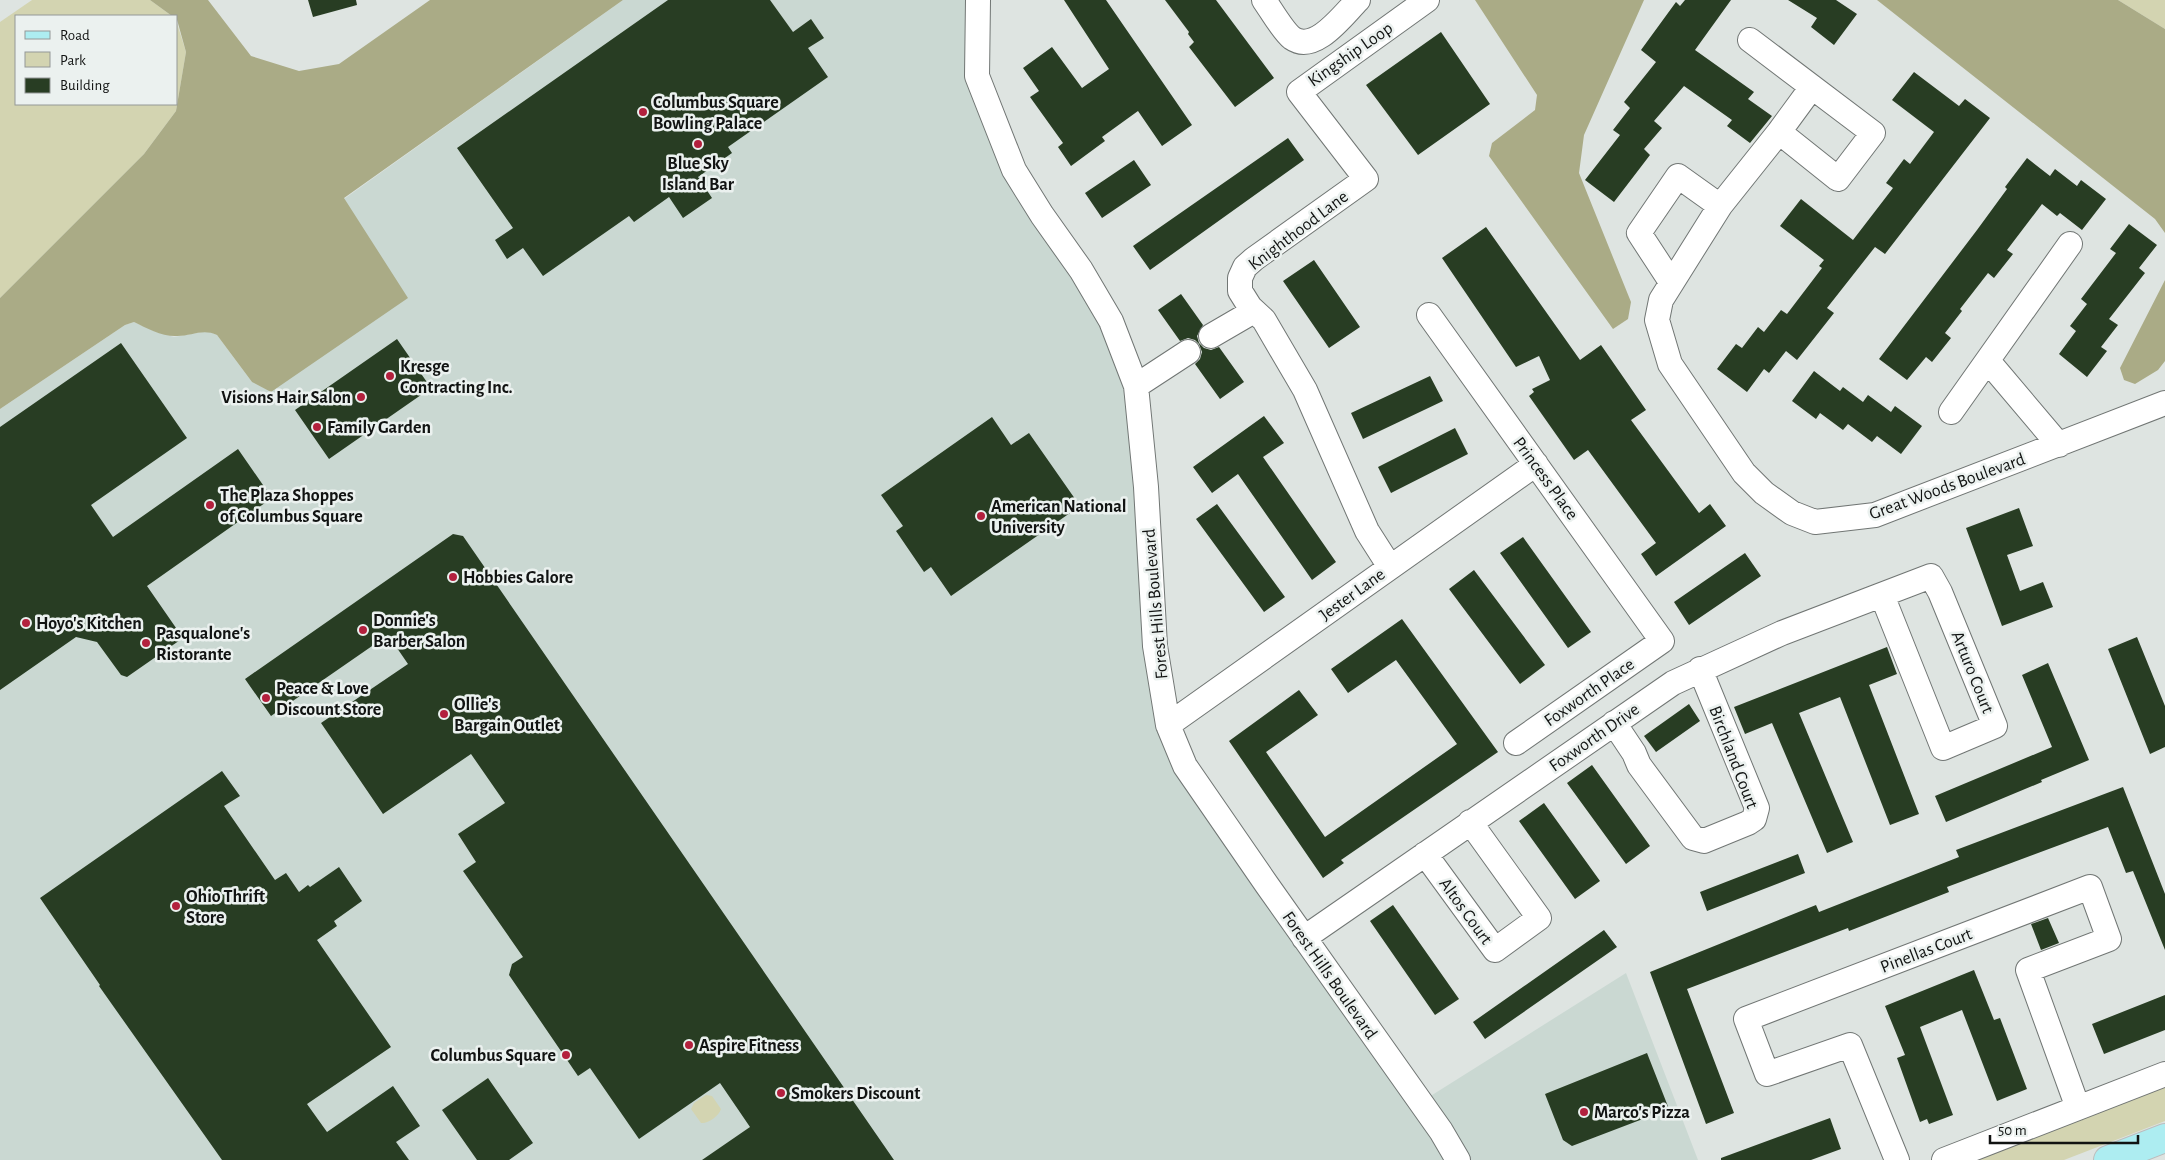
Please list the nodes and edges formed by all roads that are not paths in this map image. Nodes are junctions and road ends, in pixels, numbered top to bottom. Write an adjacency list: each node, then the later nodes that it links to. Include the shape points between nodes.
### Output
1 (978, 0): 17 (street, Forest Hills Boulevard, via 977,76 1014,170 1081,270 1110,322)
2 (1264, 0): 3 (street, via 1291,37 1299,42 1309,42 1318,39)
3 (1358, 0)
4 (1427, 0): 7 (street, Kingship Loop)
5 (1750, 40): 6 (street)
6 (1812, 87): 8 (street, Great Woods Boulevard); 8 (street, via 1873,133 1838,179)
7 (1299, 92): 12 (street, Knighthood Lane, via 1366,179 1244,267 1240,291)
8 (1779, 132): 9 (street, Great Woods Boulevard)
9 (1720, 206): 11 (street, Great Woods Boulevard); 11 (street, via 1678,176 1639,233)
10 (2070, 244): 16 (street)
11 (1670, 282): 20 (street, Great Woods Boulevard, via 1660,300 1657,320 1670,364 1744,473 1764,493 1792,513 1814,522 1875,515)
12 (1254, 311): 14 (street); 22 (street, Knighthood Lane, via 1264,320 1306,390 1367,531)
13 (1429, 315): 21 (street, Princess Place)
14 (1211, 336)
15 (1188, 352): 17 (street)
16 (1988, 361): 19 (street); 20 (street)
17 (1136, 386): 28 (street, Forest Hills Boulevard, via 1146,487 1155,646)
18 (2165, 403): 20 (street, Great Woods Boulevard)
19 (1952, 412)
20 (2059, 445)
21 (1536, 464): 22 (street, Jester Lane); 25 (street, Princess Place)
22 (1390, 567): 28 (street, Jester Lane)
23 (1910, 584): 24 (street, Foxworth Drive); 24 (street, Arturo Court, via 1932,576 1995,726 1943,748)
24 (1882, 595): 26 (street, Foxworth Drive)
25 (1662, 641): 29 (street, Foxworth Place)
26 (1700, 669): 27 (street, Foxworth Drive, via 1673,682); 27 (street, Birchland Court, via 1757,808 1754,819 1704,841 1693,838 1639,765)
27 (1614, 723): 30 (street, Foxworth Drive)
28 (1168, 726): 32 (street, Forest Hills Boulevard, via 1185,766)
29 (1516, 743)
30 (1470, 822): 31 (street, Foxworth Drive); 31 (street, Altos Court, via 1539,918 1495,950)
31 (1425, 854): 32 (street, Foxworth Drive)
32 (1304, 938): 36 (street, Forest Hills Boulevard, via 1441,1131)
33 (2165, 1074): 34 (street)
34 (2078, 1108): 37 (street, Pinellas Court, via 2028,970 2109,939 2090,887 1746,1019 1767,1074 1850,1045); 38 (street)
35 (2165, 1138): 39 (main road)
36 (1458, 1160)
37 (1897, 1160)
38 (1944, 1160)
39 (2108, 1160)

